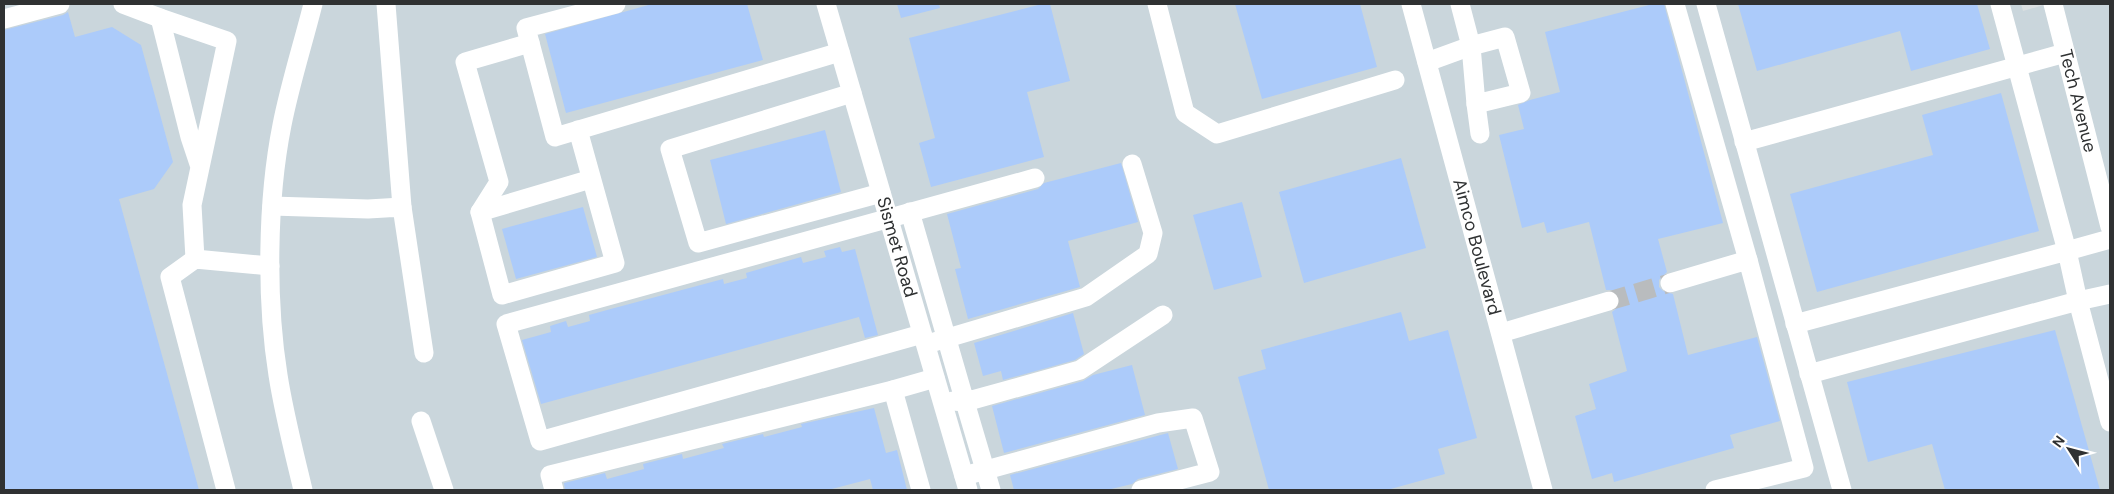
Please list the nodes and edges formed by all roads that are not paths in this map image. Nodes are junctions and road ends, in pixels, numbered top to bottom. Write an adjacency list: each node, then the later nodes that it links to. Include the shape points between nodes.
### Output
1 (60, 4): 15 (street)
2 (123, 4): 14 (street)
3 (313, 4): 33 (street, via 282,126)
4 (386, 4): 34 (street)
5 (616, 4): 16 (street, via 526,28)
6 (826, 4): 18 (street, Sismet Road)
7 (1157, 4): 22 (street, via 1185,113 1217,134)
8 (1411, 4): 20 (street, Aimco Boulevard)
9 (1460, 4): 17 (street)
10 (1675, 4): 42 (street)
11 (1706, 4): 27 (street)
12 (2000, 4): 21 (street)
13 (2053, 4): 19 (street, Tech Avenue)
14 (160, 18): 29 (street); 29 (street, via 227,41)
15 (4, 19)
16 (530, 43): 25 (street, via 555,137); 35 (street, via 465,62 499,182)
17 (1471, 46): 20 (street); 24 (street); 24 (street, via 1505,37 1521,93)
18 (840, 52): 23 (street, Sismet Road); 25 (street)
19 (2065, 53): 21 (street); 38 (street, Tech Avenue)
20 (1427, 62): 52 (street, Aimco Boulevard)
21 (2018, 66): 27 (street); 40 (street)
22 (1394, 80)
23 (852, 93): 32 (street, Sismet Road); 32 (street, via 670,150 698,243)
24 (1476, 104): 26 (street)
25 (578, 130): 31 (street)
26 (1480, 134)
27 (1744, 142): 51 (street)
28 (1132, 164): 53 (street, via 1153,233 1148,254 1086,297)
29 (200, 167): 41 (street, via 192,205)
30 (1035, 178): 36 (street)
31 (592, 179): 35 (street); 35 (street, via 615,263 502,295)
32 (881, 193): 37 (street, Sismet Road)
33 (272, 206): 34 (street); 43 (street)
34 (402, 207): 55 (street)
35 (480, 212)
36 (910, 212): 37 (street); 44 (street)
37 (888, 217): 46 (street, Sismet Road); 54 (street, via 506,324 540,441)
38 (2110, 228)
39 (2110, 239): 40 (street)
40 (2067, 251): 48 (street); 51 (street)
41 (196, 259): 43 (street); 65 (street, via 170,277)
42 (1748, 260): 45 (street); 73 (street, via 1804,468)
43 (270, 266): 66 (street, via 278,374 288,431)
44 (929, 280): 46 (street); 53 (street)
45 (1670, 283)
46 (908, 287): 54 (street, Sismet Road)
47 (2110, 294): 48 (street)
48 (2078, 300): 56 (street); 62 (street)
49 (1609, 301): 52 (street)
50 (1163, 315): 60 (street, via 1080,370)
51 (1795, 324): 56 (street)
52 (1501, 333): 72 (street, Aimco Boulevard)
53 (946, 339): 54 (street); 60 (street)
54 (924, 340): 57 (street, Sismet Road)
55 (424, 353)
56 (1809, 374): 74 (street)
57 (935, 378): 58 (street); 59 (street, Sismet Road)
58 (893, 390): 68 (street, via 550,475); 69 (street)
59 (942, 400): 60 (street); 64 (street, Sismet Road)
60 (965, 402): 63 (street)
61 (421, 422): 67 (street)
62 (2110, 422)
63 (986, 471): 64 (street); 70 (street); 71 (street, via 1158,423 1193,418 1210,472)
64 (966, 483)
65 (226, 490)
66 (304, 490)
67 (444, 490)
68 (554, 490)
69 (921, 490)
70 (991, 490)
71 (1141, 490)
72 (1543, 490)
73 (1715, 490)
74 (1842, 490)

